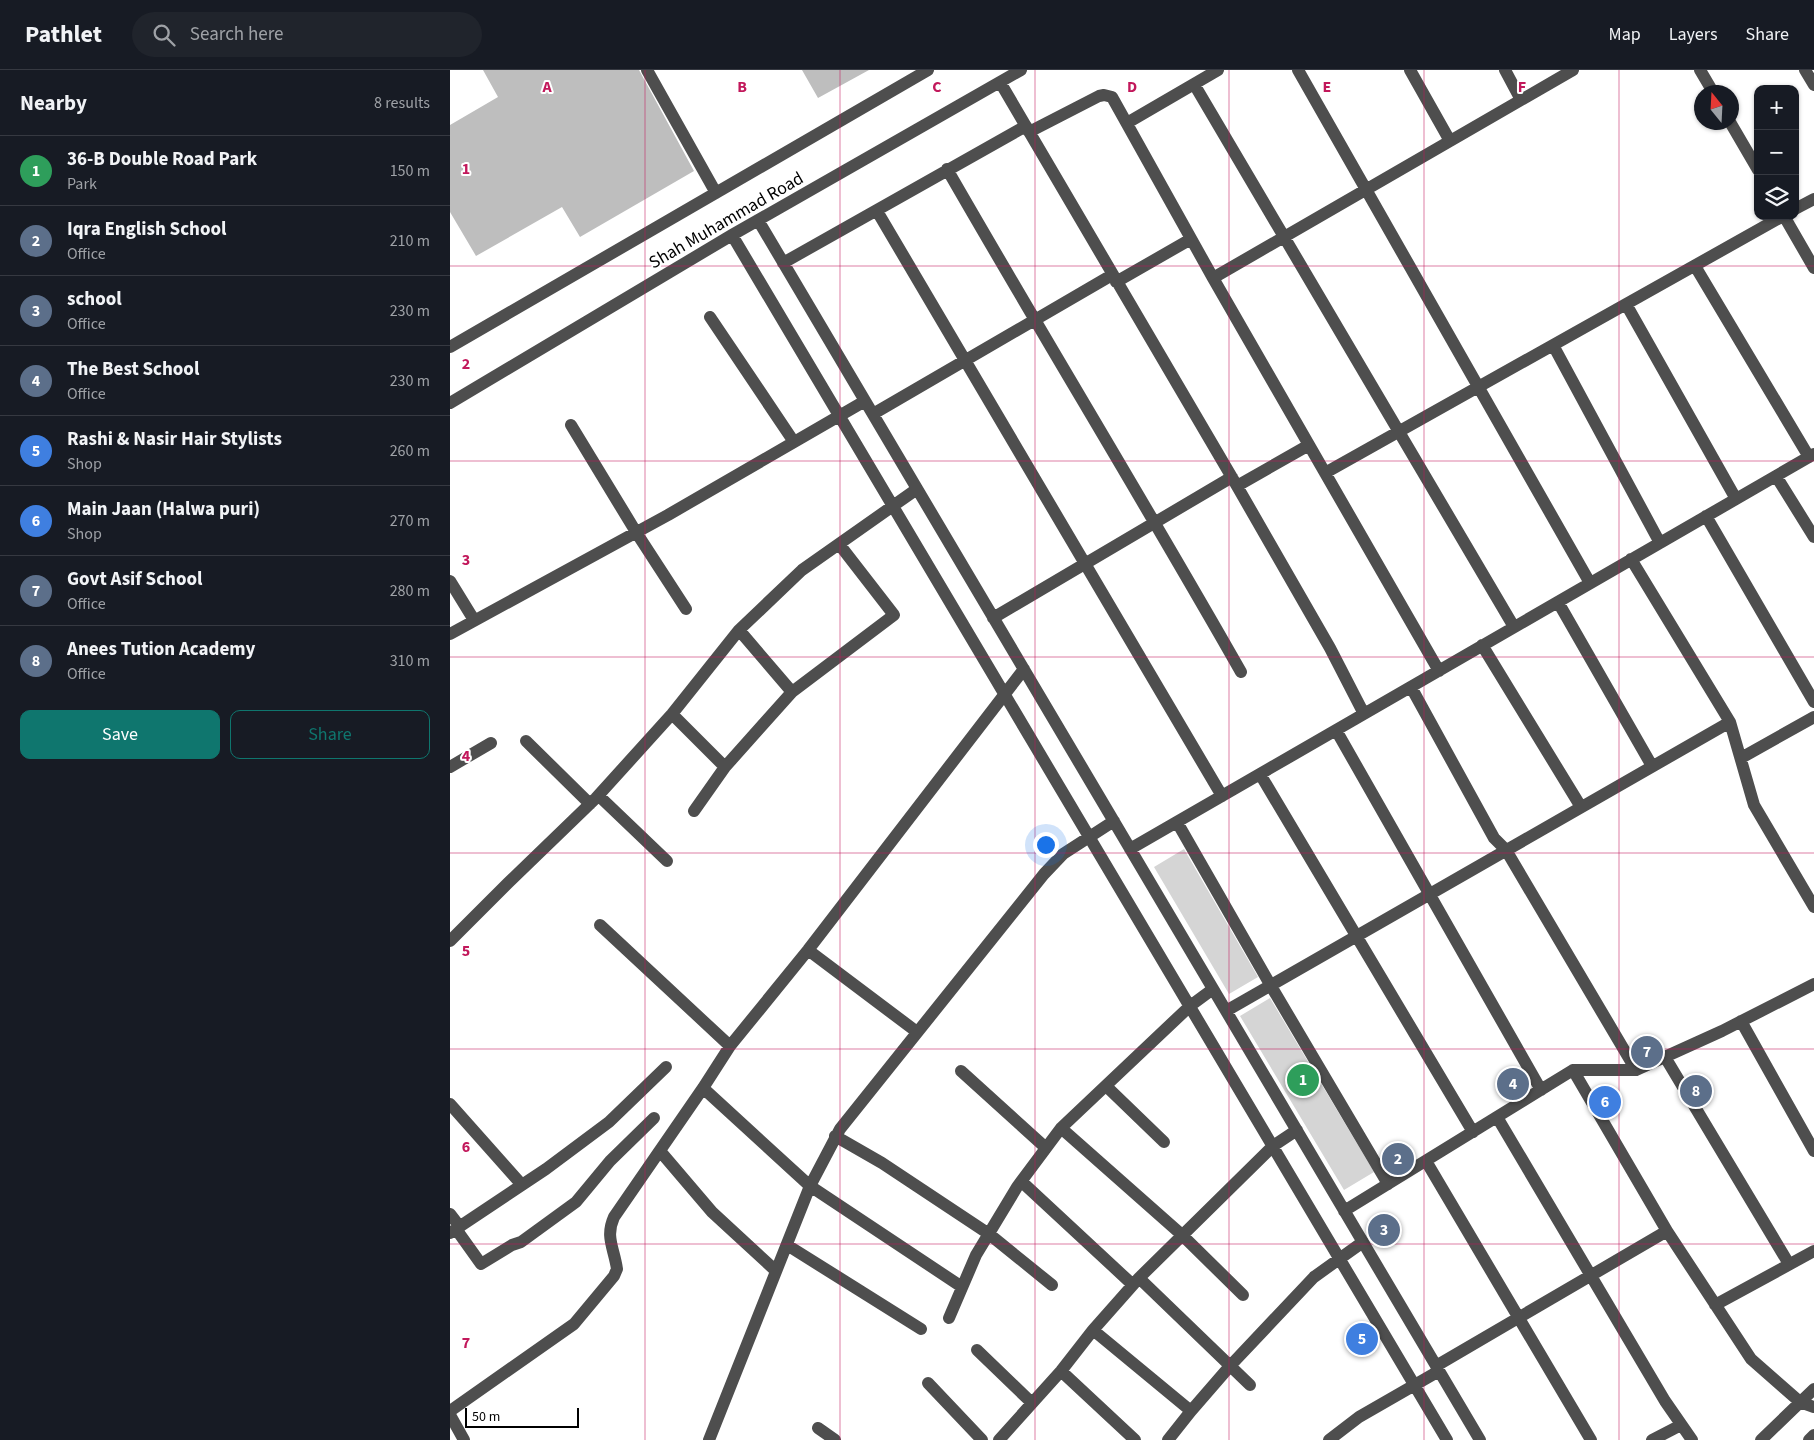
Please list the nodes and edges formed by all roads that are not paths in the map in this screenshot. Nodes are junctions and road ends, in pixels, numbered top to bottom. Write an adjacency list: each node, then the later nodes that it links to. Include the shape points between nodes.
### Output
1 (647, 70): 23 (street)
2 (928, 70): 23 (street, Shah Muhammad Road)
3 (1021, 70): 11 (street, Shah Muhammad Road)
4 (1218, 70): 12 (street)
5 (1298, 70): 22 (street)
6 (1410, 70): 19 (street)
7 (1505, 70): 15 (street)
8 (1573, 70): 15 (street)
9 (1700, 70): 13 (street)
10 (1805, 70): 14 (street)
11 (1000, 82): 17 (street); 27 (street, Shah Muhammad Road)
12 (1194, 84): 16 (street); 31 (street)
13 (1709, 85)
14 (1814, 85)
15 (1521, 100): 19 (street)
16 (1127, 123): 17 (street, via 1112,97 1104,95); 32 (street)
17 (1027, 129): 21 (street); 36 (street)
18 (1735, 130): 20 (street)
19 (1450, 141): 22 (street)
20 (1754, 163)
21 (947, 170): 26 (street); 40 (street)
22 (1366, 190): 31 (street); 44 (street)
23 (716, 193): 42 (street, Shah Muhammad Road)
24 (1814, 199): 25 (street)
25 (1799, 207)
26 (877, 210): 33 (street); 43 (street)
27 (758, 220): 30 (street, Shah Muhammad Road); 33 (street)
28 (1776, 220): 34 (street)
29 (1785, 220): 35 (street)
30 (732, 235): 46 (street, Shah Muhammad Road); 48 (street)
31 (1284, 237): 37 (street); 50 (street)
32 (1191, 239): 36 (street); 37 (street)
33 (783, 264): 45 (street)
34 (1695, 266): 38 (street); 53 (street)
35 (1814, 268)
36 (1114, 278): 40 (street); 56 (street)
37 (1213, 278): 52 (street)
38 (1626, 304): 41 (street); 58 (street)
39 (710, 316): 51 (street)
40 (1034, 320): 43 (street); 61 (street)
41 (1553, 345): 44 (street); 64 (street)
42 (450, 347)
43 (966, 360): 47 (street); 67 (street)
44 (1478, 387): 50 (street); 69 (street)
45 (865, 400): 47 (street); 48 (street)
46 (450, 403)
47 (873, 414): 57 (street)
48 (839, 416): 51 (street); 59 (street)
49 (571, 425): 62 (street)
50 (1399, 432): 54 (street); 74 (street)
51 (794, 442): 62 (street)
52 (1309, 445): 54 (street); 56 (street)
53 (1811, 455): 55 (street)
54 (1325, 473): 79 (street)
55 (1776, 476): 58 (street); 63 (street)
56 (1234, 482): 61 (street); 86 (street, via 1330,648)
57 (917, 489): 59 (street); 72 (street)
58 (1736, 499): 60 (street)
59 (893, 506): 65 (street); 83 (street)
60 (1706, 516): 64 (street); 84 (street)
61 (1156, 522): 67 (street); 80 (street)
62 (636, 532): 71 (street); 73 (street)
63 (1814, 537)
64 (1660, 543): 66 (street)
65 (839, 544): 75 (street, via 802,570); 82 (street, via 894,615)
66 (1632, 559): 69 (street); 88 (street)
67 (1085, 564): 72 (street); 97 (street)
68 (450, 581): 73 (street)
69 (1590, 583): 70 (street)
70 (1558, 602): 74 (street); 93 (street)
71 (686, 609)
72 (993, 618): 78 (street)
73 (474, 620): 76 (street)
74 (1514, 627): 77 (street)
75 (738, 630): 82 (street); 85 (street)
76 (450, 634)
77 (1482, 646): 79 (street); 99 (street)
78 (1024, 669): 83 (street); 101 (street)
79 (1439, 671): 81 (street)
80 (1241, 672)
81 (1411, 687): 86 (street); 105 (street, via 1494,838)
82 (792, 692): 95 (street)
83 (1005, 695): 103 (street); 112 (street)
84 (1814, 702)
85 (672, 714): 95 (street); 98 (street)
86 (1364, 714): 89 (street)
87 (1814, 717): 92 (street)
88 (1730, 722): 92 (street); 93 (street)
89 (1336, 730): 96 (street); 107 (street)
90 (526, 741): 98 (street)
91 (491, 743): 94 (street)
92 (1740, 758): 108 (street, via 1754,804)
93 (1652, 766): 99 (street)
94 (450, 767)
95 (725, 767): 100 (street)
96 (1260, 774): 97 (street); 110 (street)
97 (1222, 796): 102 (street)
98 (594, 800): 106 (street); 111 (street)
99 (1581, 807): 105 (street)
100 (694, 811)
101 (1114, 821): 103 (street); 104 (street)
102 (1177, 822): 104 (street); 114 (street)
103 (1089, 837): 116 (street); 119 (street, via 1062,854 1044,874)
104 (1130, 849): 115 (street)
105 (1506, 850): 107 (street); 124 (street)
106 (666, 861)
107 (1430, 894): 110 (street); 128 (street)
108 (1814, 907)
109 (600, 926): 120 (street)
110 (1357, 937): 114 (street); 134 (street)
111 (450, 941)
112 (808, 950): 119 (street); 120 (street)
113 (1814, 984): 118 (street)
114 (1271, 986): 117 (street); 143 (street)
115 (1213, 989): 116 (street); 117 (street)
116 (1190, 1006): 126 (street); 137 (street)
117 (1226, 1011): 133 (street)
118 (1741, 1021): 121 (street); 139 (street)
119 (917, 1032): 135 (street)
120 (730, 1046): 127 (street)
121 (1664, 1057): 124 (street); 156 (street)
122 (666, 1068): 144 (street, via 609,1122)
123 (1574, 1070): 124 (street); 128 (street); 149 (street)
124 (1636, 1070)
125 (961, 1071): 138 (street)
126 (1106, 1086): 132 (street); 136 (street)
127 (704, 1088): 140 (street); 145 (street)
128 (1542, 1090): 130 (street)
129 (450, 1104): 144 (street)
130 (1497, 1117): 134 (street); 158 (street)
131 (654, 1118): 148 (street, via 610,1161 576,1202 522,1242 481,1264)
132 (1061, 1128): 138 (street); 151 (street)
133 (1296, 1130): 137 (street); 146 (street)
134 (1473, 1132): 141 (street)
135 (835, 1136): 145 (street); 150 (street)
136 (1164, 1142)
137 (1272, 1146): 151 (street); 155 (street)
138 (1046, 1148): 142 (street)
139 (1814, 1151)
140 (660, 1152): 157 (street, via 712,1212); 180 (street, via 614,1217 610,1237 618,1268 608,1282 574,1324)
141 (1426, 1161): 143 (street); 165 (street)
142 (1022, 1182): 150 (street); 159 (street)
143 (1388, 1184): 146 (street)
144 (522, 1186): 148 (street)
145 (810, 1186): 153 (street); 161 (street)
146 (1344, 1211): 152 (street)
147 (450, 1214): 148 (street)
148 (455, 1230)
149 (1667, 1231): 158 (street); 163 (street)
150 (989, 1234): 160 (street); 161 (street)
151 (1182, 1236): 159 (street); 162 (street)
152 (1363, 1242): 155 (street); 170 (street)
153 (786, 1245): 157 (street); 166 (street)
154 (1814, 1252): 156 (street)
155 (1340, 1260): 169 (street, via 1314,1277); 174 (street)
156 (1788, 1264): 163 (street)
157 (776, 1271): 185 (street)
158 (1591, 1276): 165 (street); 181 (street)
159 (1136, 1281): 167 (street); 169 (street)
160 (1052, 1285)
161 (962, 1287): 164 (street)
162 (1243, 1295)
163 (1715, 1305): 176 (street, via 1751,1359)
164 (948, 1318)
165 (1519, 1318): 170 (street); 194 (street)
166 (922, 1329)
167 (1093, 1330): 171 (street); 179 (street)
168 (977, 1350): 177 (street)
169 (1230, 1366): 173 (street); 179 (street)
170 (1438, 1369): 174 (street); 193 (street)
171 (1061, 1371): 177 (street); 189 (street)
172 (928, 1384): 187 (street)
173 (1250, 1385)
174 (1414, 1385): 191 (street, via 1359,1417); 192 (street)
175 (1814, 1389): 176 (street)
176 (1800, 1402): 178 (street); 197 (street)
177 (1032, 1404): 188 (street)
178 (1814, 1407)
179 (1191, 1410): 190 (street)
180 (450, 1413): 184 (street)
181 (1681, 1425): 195 (street); 196 (street)
182 (818, 1428): 186 (street)
183 (1814, 1435): 198 (street)
184 (464, 1440)
185 (709, 1440)
186 (835, 1440)
187 (982, 1440)
188 (999, 1440)
189 (1135, 1440)
190 (1168, 1440)
191 (1329, 1440)
192 (1447, 1440)
193 (1480, 1440)
194 (1591, 1440)
195 (1652, 1440)
196 (1692, 1440)
197 (1761, 1440)
198 (1809, 1440)

